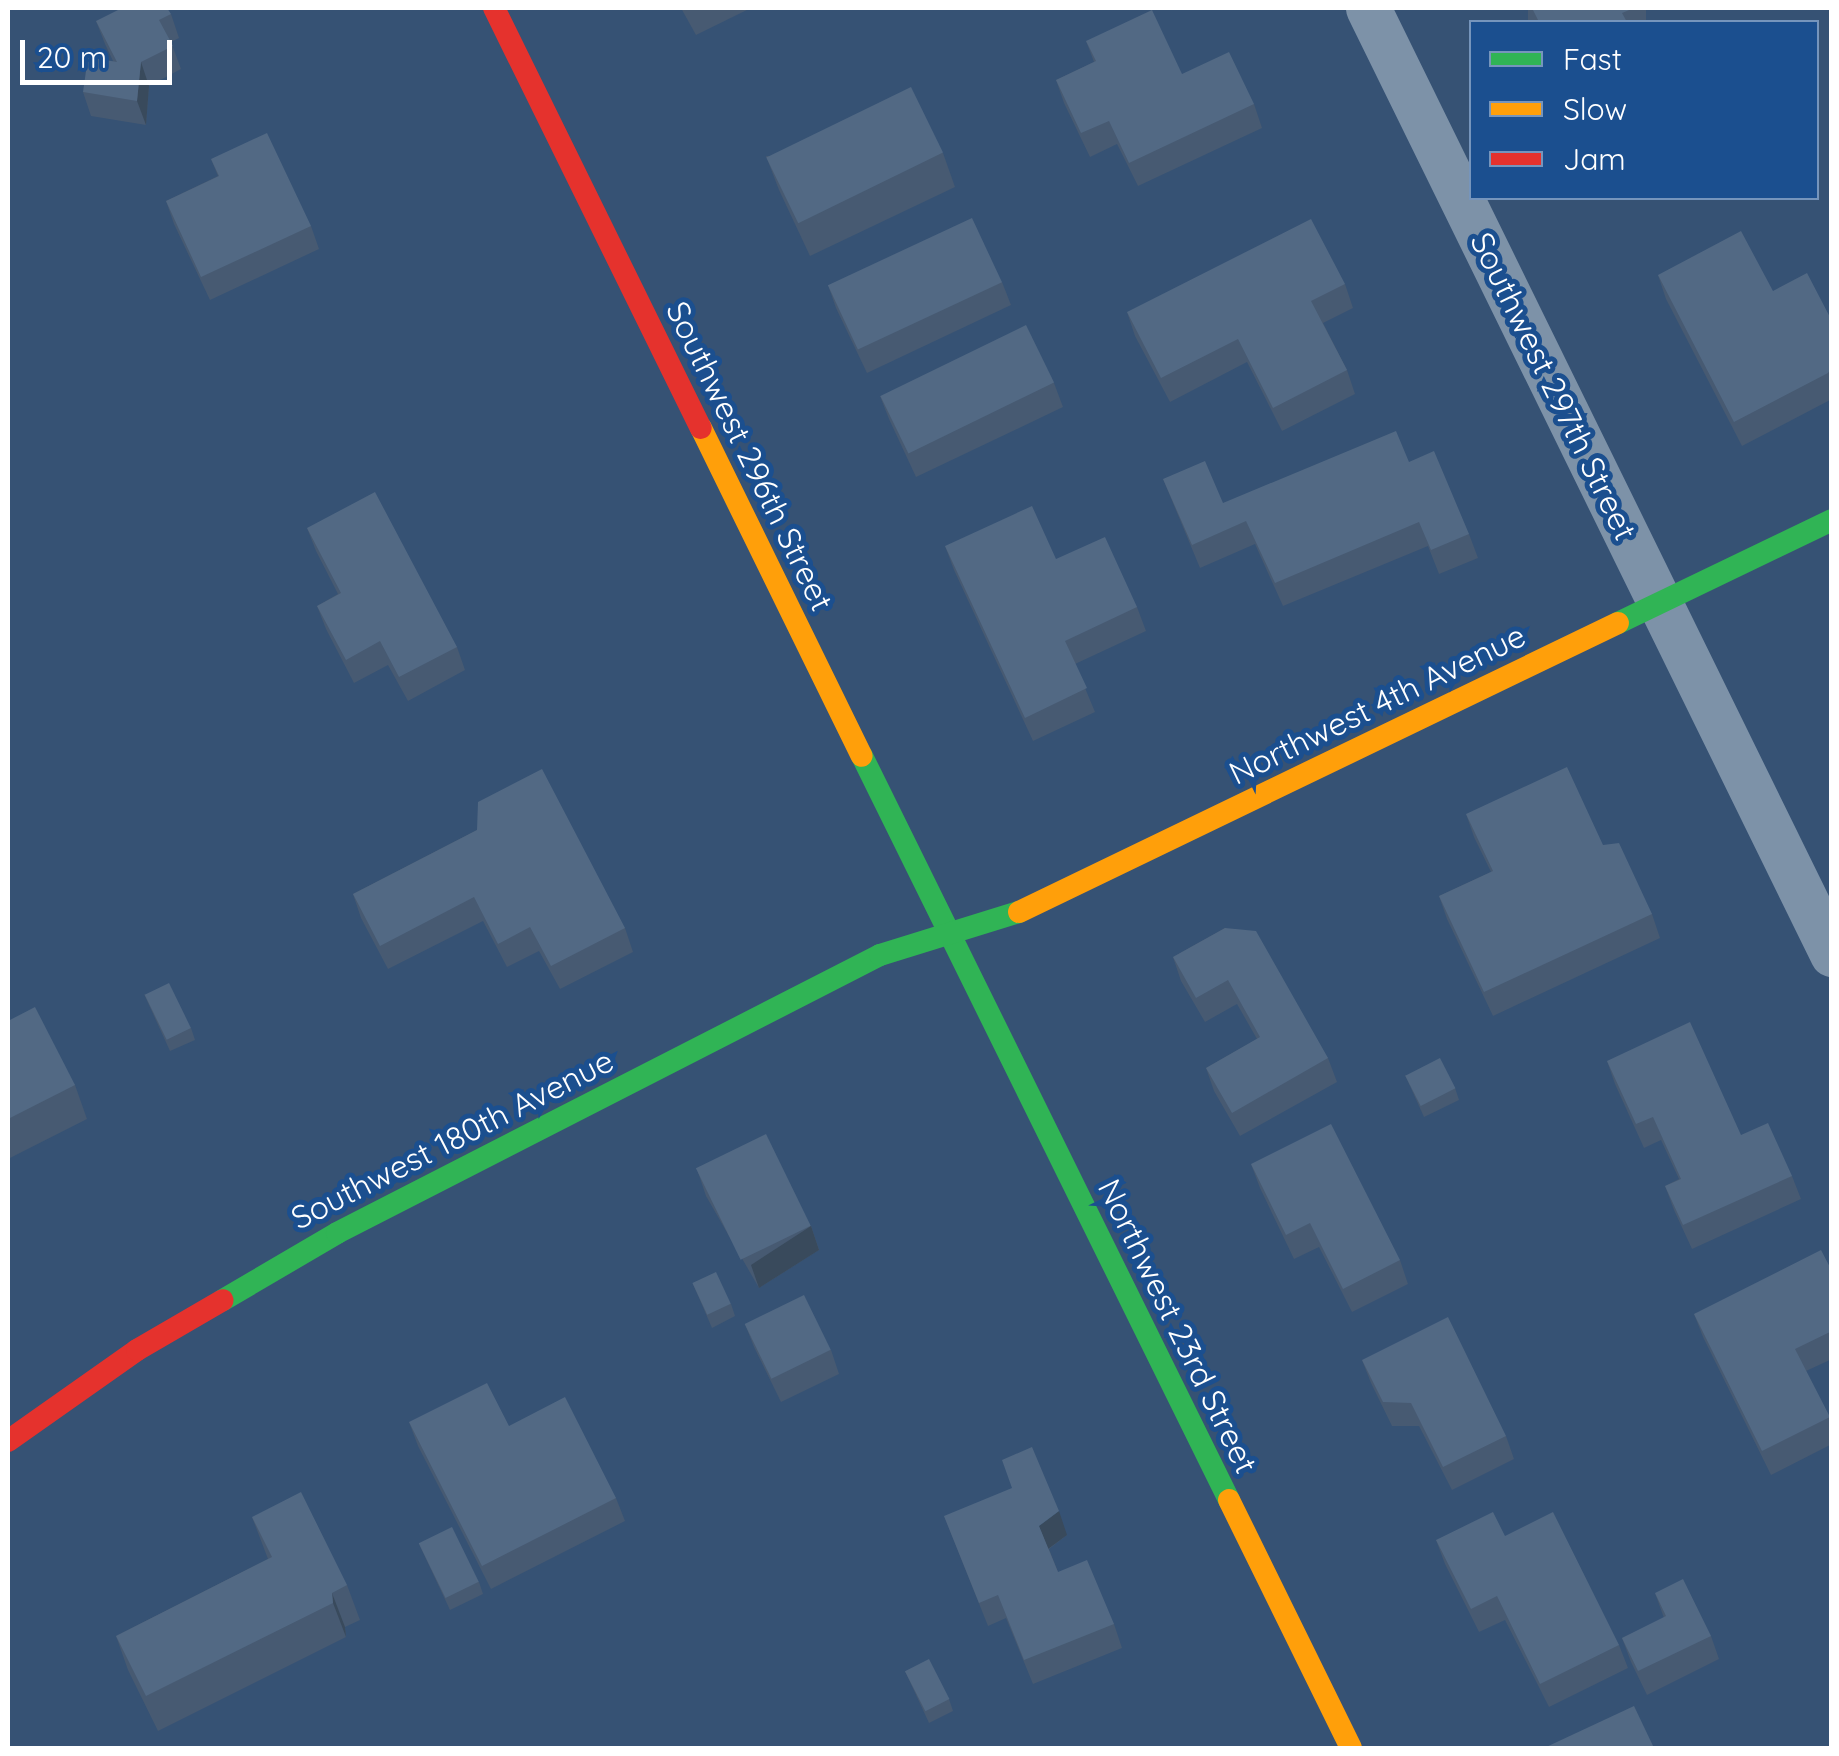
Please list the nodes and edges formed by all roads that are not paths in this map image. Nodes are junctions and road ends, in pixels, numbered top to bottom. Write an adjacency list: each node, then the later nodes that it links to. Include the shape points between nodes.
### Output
1 (494, 8): 5 (street, Southwest 296th Street)
2 (1368, 8): 4 (street, Southwest 297th Street)
3 (1832, 520): 4 (street, Northwest 4th Avenue)
4 (1660, 602): 5 (street, Northwest 4th Avenue, via 1027,910); 6 (street, Southwest 297th Street)
5 (946, 933): 7 (street, Southwest 180th Avenue, via 880,955 337,1234 137,1350); 8 (street, Northwest 23rd Street)
6 (1832, 954)
7 (8, 1441)
8 (1352, 1748)

